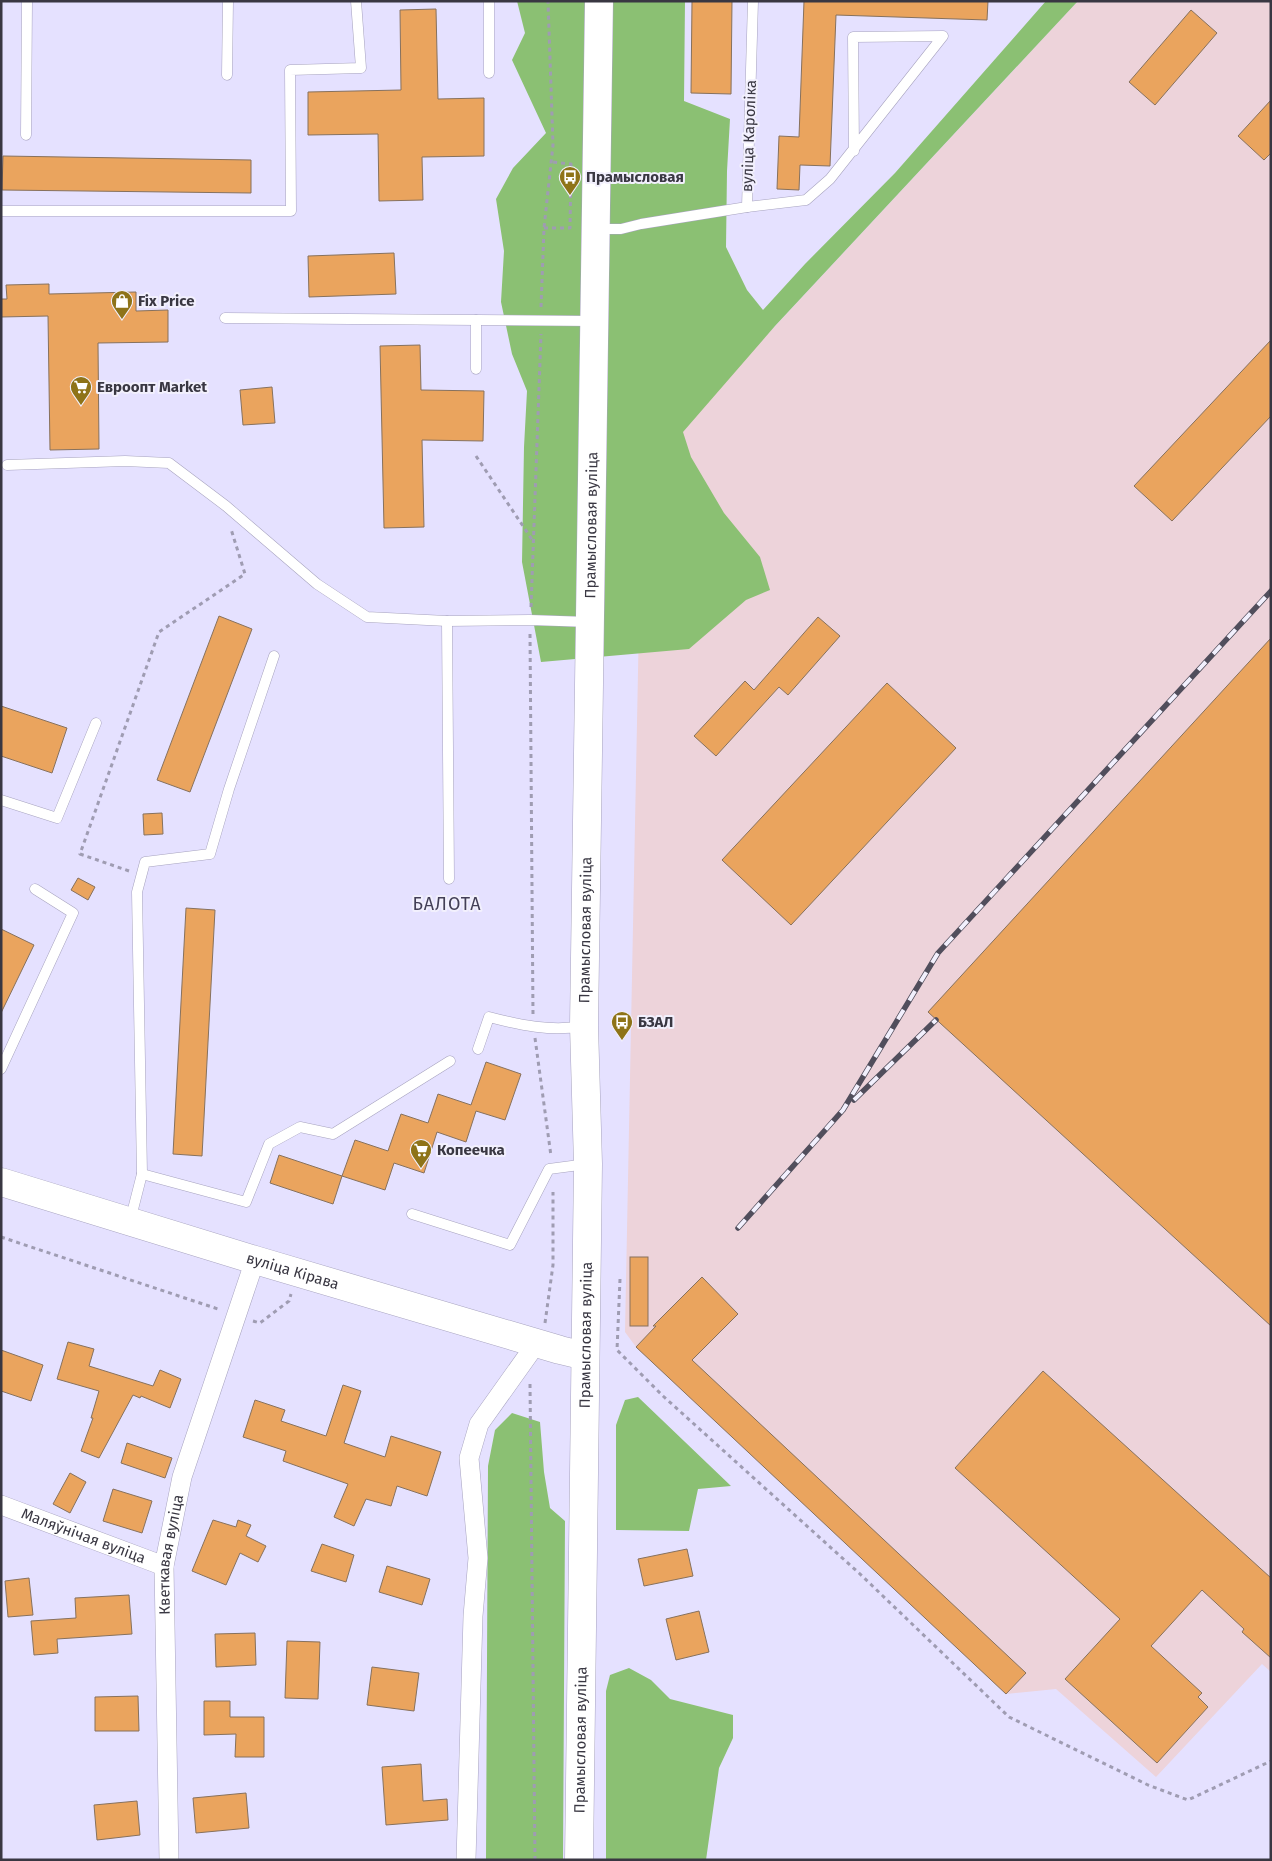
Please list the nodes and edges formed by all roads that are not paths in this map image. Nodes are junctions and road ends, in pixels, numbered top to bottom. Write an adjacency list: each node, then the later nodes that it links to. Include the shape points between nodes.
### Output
1 (27, 1): 9 (lane)
2 (228, 1): 8 (lane)
3 (356, 1): 12 (lane, via 361,68 290,70 291,211)
4 (490, 1): 7 (lane)
5 (599, 1): 13 (main road, Прамысловая вуліца)
6 (753, 1): 11 (lane, вуліца Кароліка)
7 (489, 73)
8 (227, 75)
9 (26, 135)
10 (854, 151): 10 (lane, via 926,59 943,36 853,36); 11 (lane, via 806,200)
11 (747, 208): 13 (lane, вуліца Кароліка, via 640,224 621,230)
12 (1, 212)
13 (595, 229): 16 (main road, Прамысловая вуліца)
14 (225, 318): 15 (lane)
15 (476, 320): 16 (lane); 17 (lane)
16 (594, 321): 20 (main road, Прамысловая вуліца)
17 (476, 369)
18 (7, 465): 19 (lane, via 125,461 169,463 226,506 317,584 367,617)
19 (447, 621): 20 (lane); 24 (lane)
20 (590, 622): 26 (main road, Прамысловая вуліца)
21 (274, 656): 31 (lane, via 210,854 145,862 137,892)
22 (96, 723): 23 (lane, via 58,818)
23 (1, 800)
24 (449, 879)
25 (35, 889): 29 (lane, via 73,913)
26 (584, 1026): 27 (lane, via 567,1029 517,1025 489,1017); 30 (main road, Прамысловая вуліца)
27 (478, 1049)
28 (450, 1061): 31 (lane, via 333,1134 300,1127 269,1144 246,1202)
29 (1, 1069)
30 (588, 1164): 33 (lane, via 550,1170 510,1246); 37 (main road, Прамысловая вуліца)
31 (142, 1174): 34 (lane)
32 (1, 1182): 34 (main road, вуліца Кірава)
33 (412, 1214)
34 (129, 1222): 35 (main road, вуліца Кірава)
35 (255, 1260): 36 (main road, вуліца Кірава); 39 (street, Кветкавая вуліца, via 182,1477)
36 (539, 1344): 37 (main road, вуліца Кірава); 41 (street, via 479,1424 469,1458 478,1558 473,1616)
37 (585, 1356): 42 (main road, Прамысловая вуліца)
38 (1, 1505): 39 (street, Маляўнічая вуліца)
39 (164, 1566): 40 (street, Кветкавая вуліца)
40 (169, 1860)
41 (466, 1860)
42 (579, 1860)

